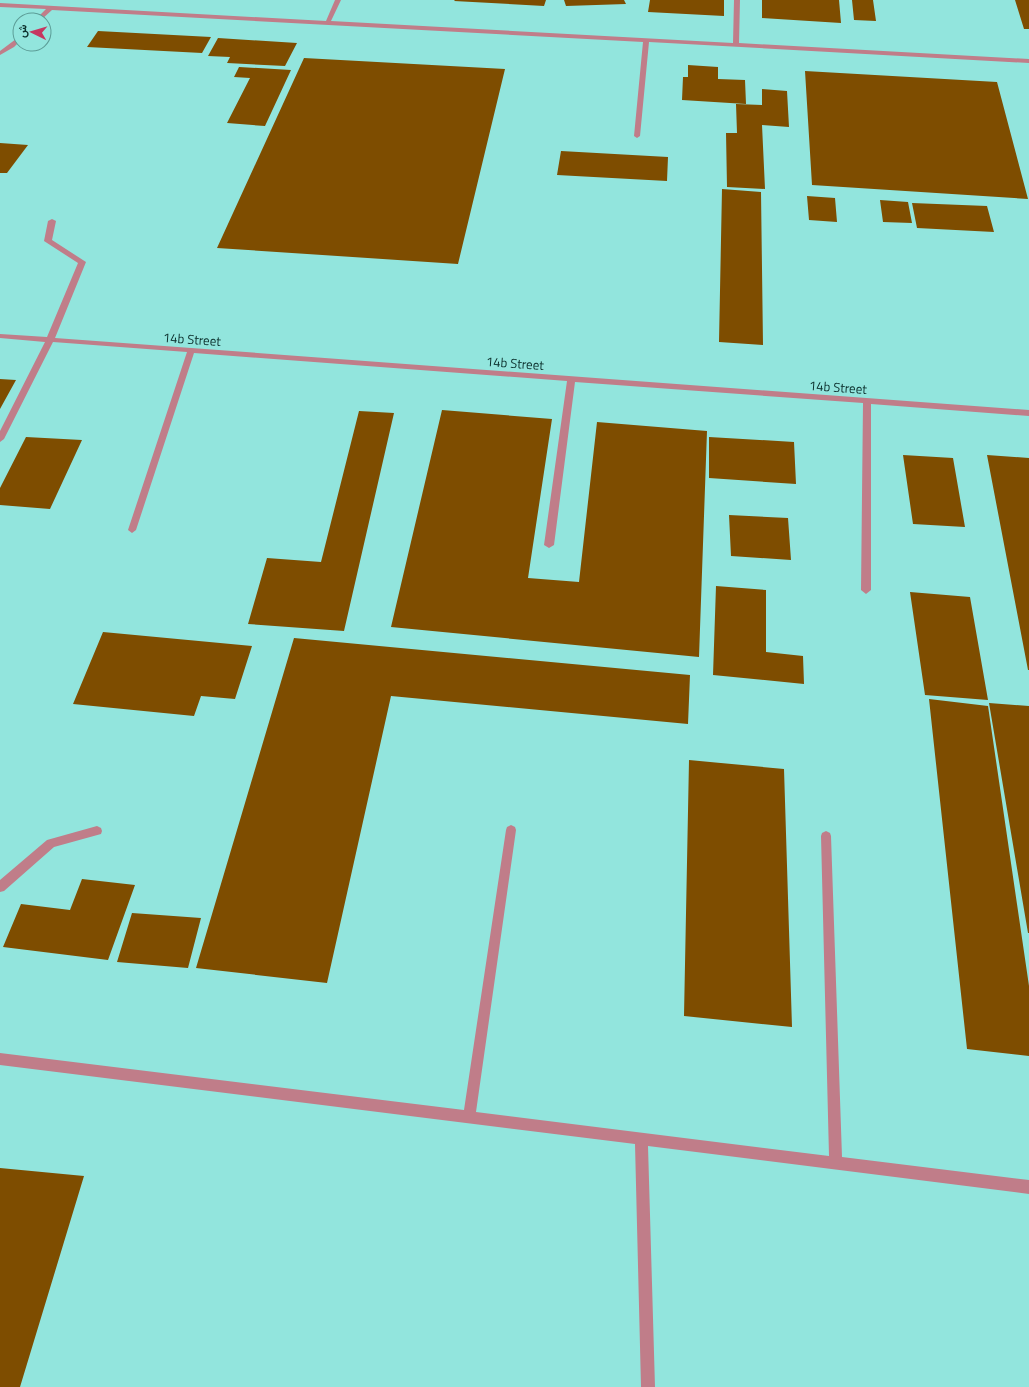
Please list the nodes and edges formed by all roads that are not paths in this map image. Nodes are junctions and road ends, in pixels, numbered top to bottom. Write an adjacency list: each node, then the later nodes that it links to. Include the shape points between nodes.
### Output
1 (338, 0): 6 (lane)
2 (737, 0): 8 (lane)
3 (0, 5): 4 (lane)
4 (50, 8): 5 (lane); 6 (lane)
5 (46, 12)
6 (328, 22): 7 (lane)
7 (646, 40): 8 (lane); 12 (lane)
8 (736, 45): 11 (lane)
9 (12, 46): 10 (lane)
10 (0, 53)
11 (1029, 61)
12 (637, 136)
13 (52, 221): 15 (lane, via 48,241 82,262)
14 (0, 336): 15 (lane, 14b Street)
15 (50, 340): 16 (lane, 14b Street); 20 (lane)
16 (191, 351): 17 (lane, 14b Street); 21 (lane)
17 (571, 379): 18 (lane, 14b Street); 22 (lane)
18 (867, 401): 19 (lane, 14b Street); 23 (lane)
19 (1029, 414)
20 (0, 439)
21 (132, 530)
22 (549, 545)
23 (866, 590)
24 (511, 830): 29 (lane)
25 (98, 831): 27 (lane, via 51,843)
26 (826, 836): 31 (lane)
27 (0, 887)
28 (0, 1059): 29 (lane)
29 (469, 1118): 30 (lane)
30 (641, 1139): 31 (lane); 33 (lane)
31 (836, 1163): 32 (lane)
32 (1029, 1187)
33 (648, 1387)

